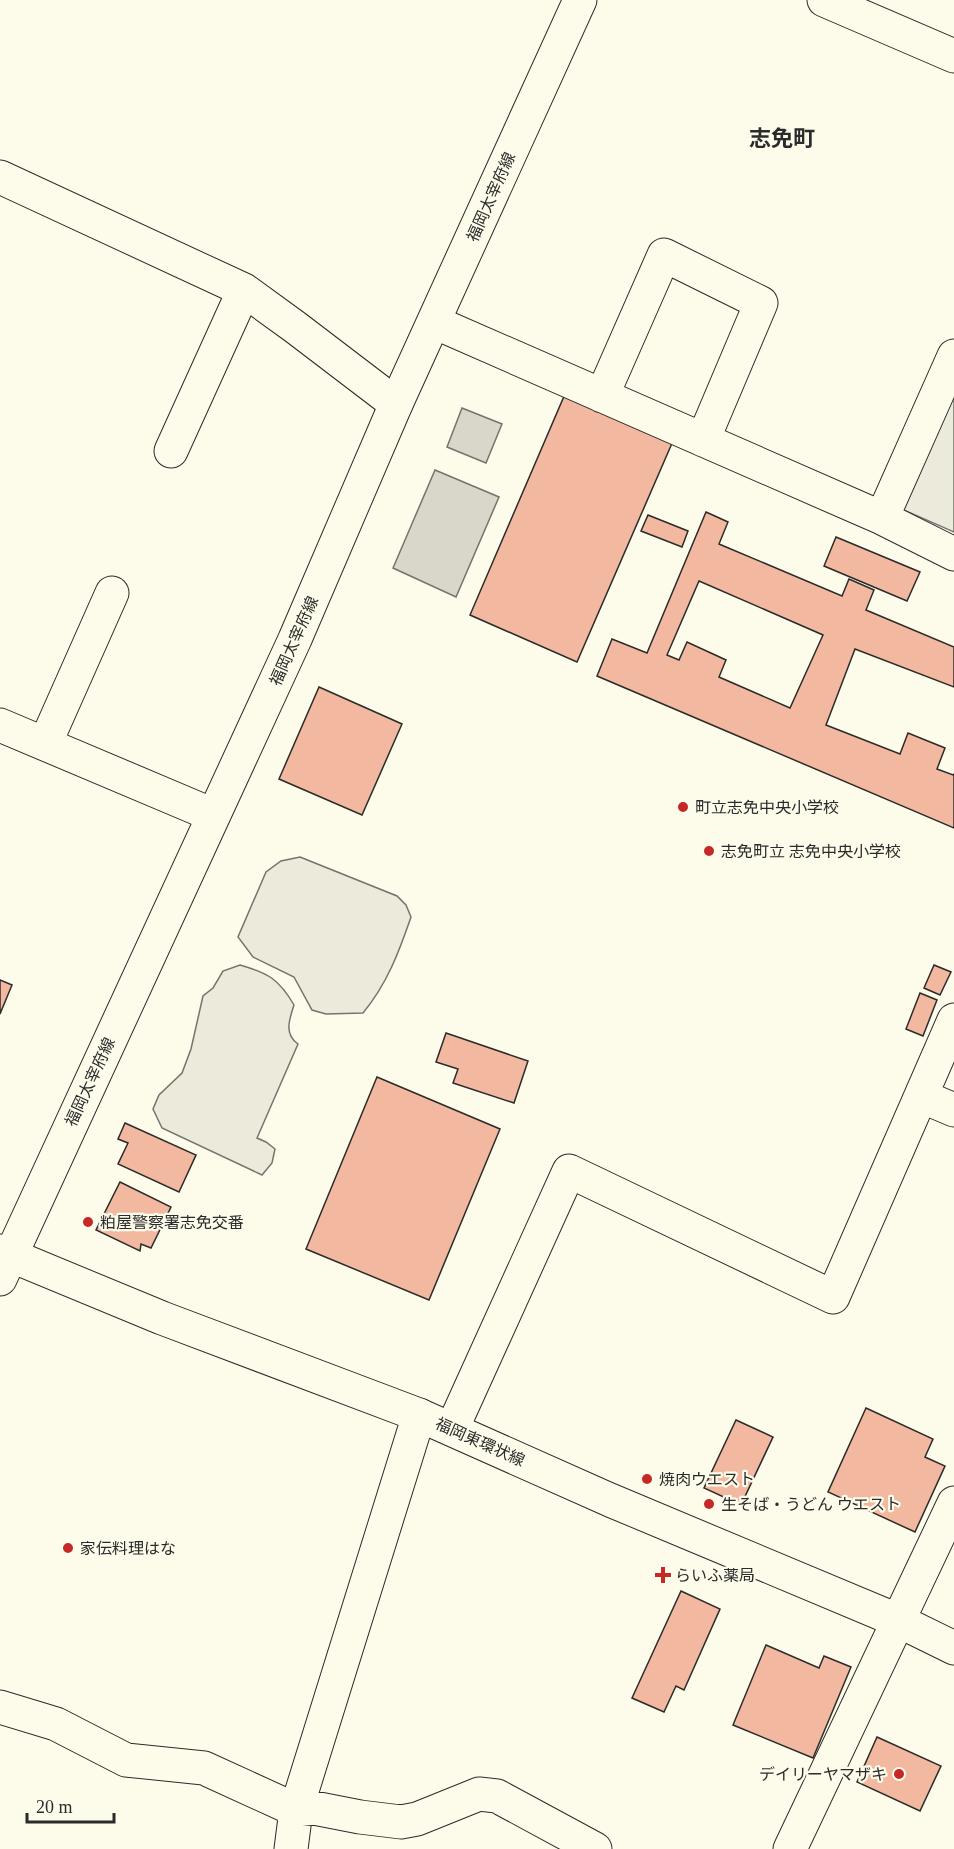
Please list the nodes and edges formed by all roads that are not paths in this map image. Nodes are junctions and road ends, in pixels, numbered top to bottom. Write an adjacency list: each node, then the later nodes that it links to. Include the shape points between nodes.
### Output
1 (580, 0): 6 (street, 福岡太宰府線)
2 (824, 0): 3 (street)
3 (954, 56)
4 (0, 177): 5 (street)
5 (244, 290): 9 (street); 11 (street)
6 (434, 322): 8 (street); 9 (street, 福岡太宰府線)
7 (954, 356): 12 (street)
8 (602, 396): 10 (street); 10 (street, via 664,255 761,303)
9 (396, 404): 17 (street, 福岡太宰府線, via 296,639)
10 (704, 440): 12 (street)
11 (171, 451)
12 (882, 518): 13 (street)
13 (954, 554)
14 (112, 593): 16 (street)
15 (0, 725): 16 (street)
16 (45, 744): 17 (street)
17 (213, 815): 21 (street, 福岡太宰府線)
18 (954, 1020): 19 (street)
19 (921, 1096): 20 (street); 23 (street, via 833,1297 569,1171)
20 (954, 1110)
21 (3, 1261): 22 (street, 福岡東環状線)
22 (419, 1415): 23 (street, 福岡東環状線); 28 (street)
23 (452, 1429): 25 (street, 福岡東環状線)
24 (954, 1503): 25 (street)
25 (898, 1621): 26 (street, 福岡東環状線); 31 (street)
26 (954, 1648)
27 (0, 1707): 28 (street, via 56,1724 126,1760 204,1768)
28 (296, 1810): 29 (street); 30 (street, via 314,1808 401,1822 478,1794 497,1796)
29 (291, 1849)
30 (595, 1849)
31 (790, 1849)

